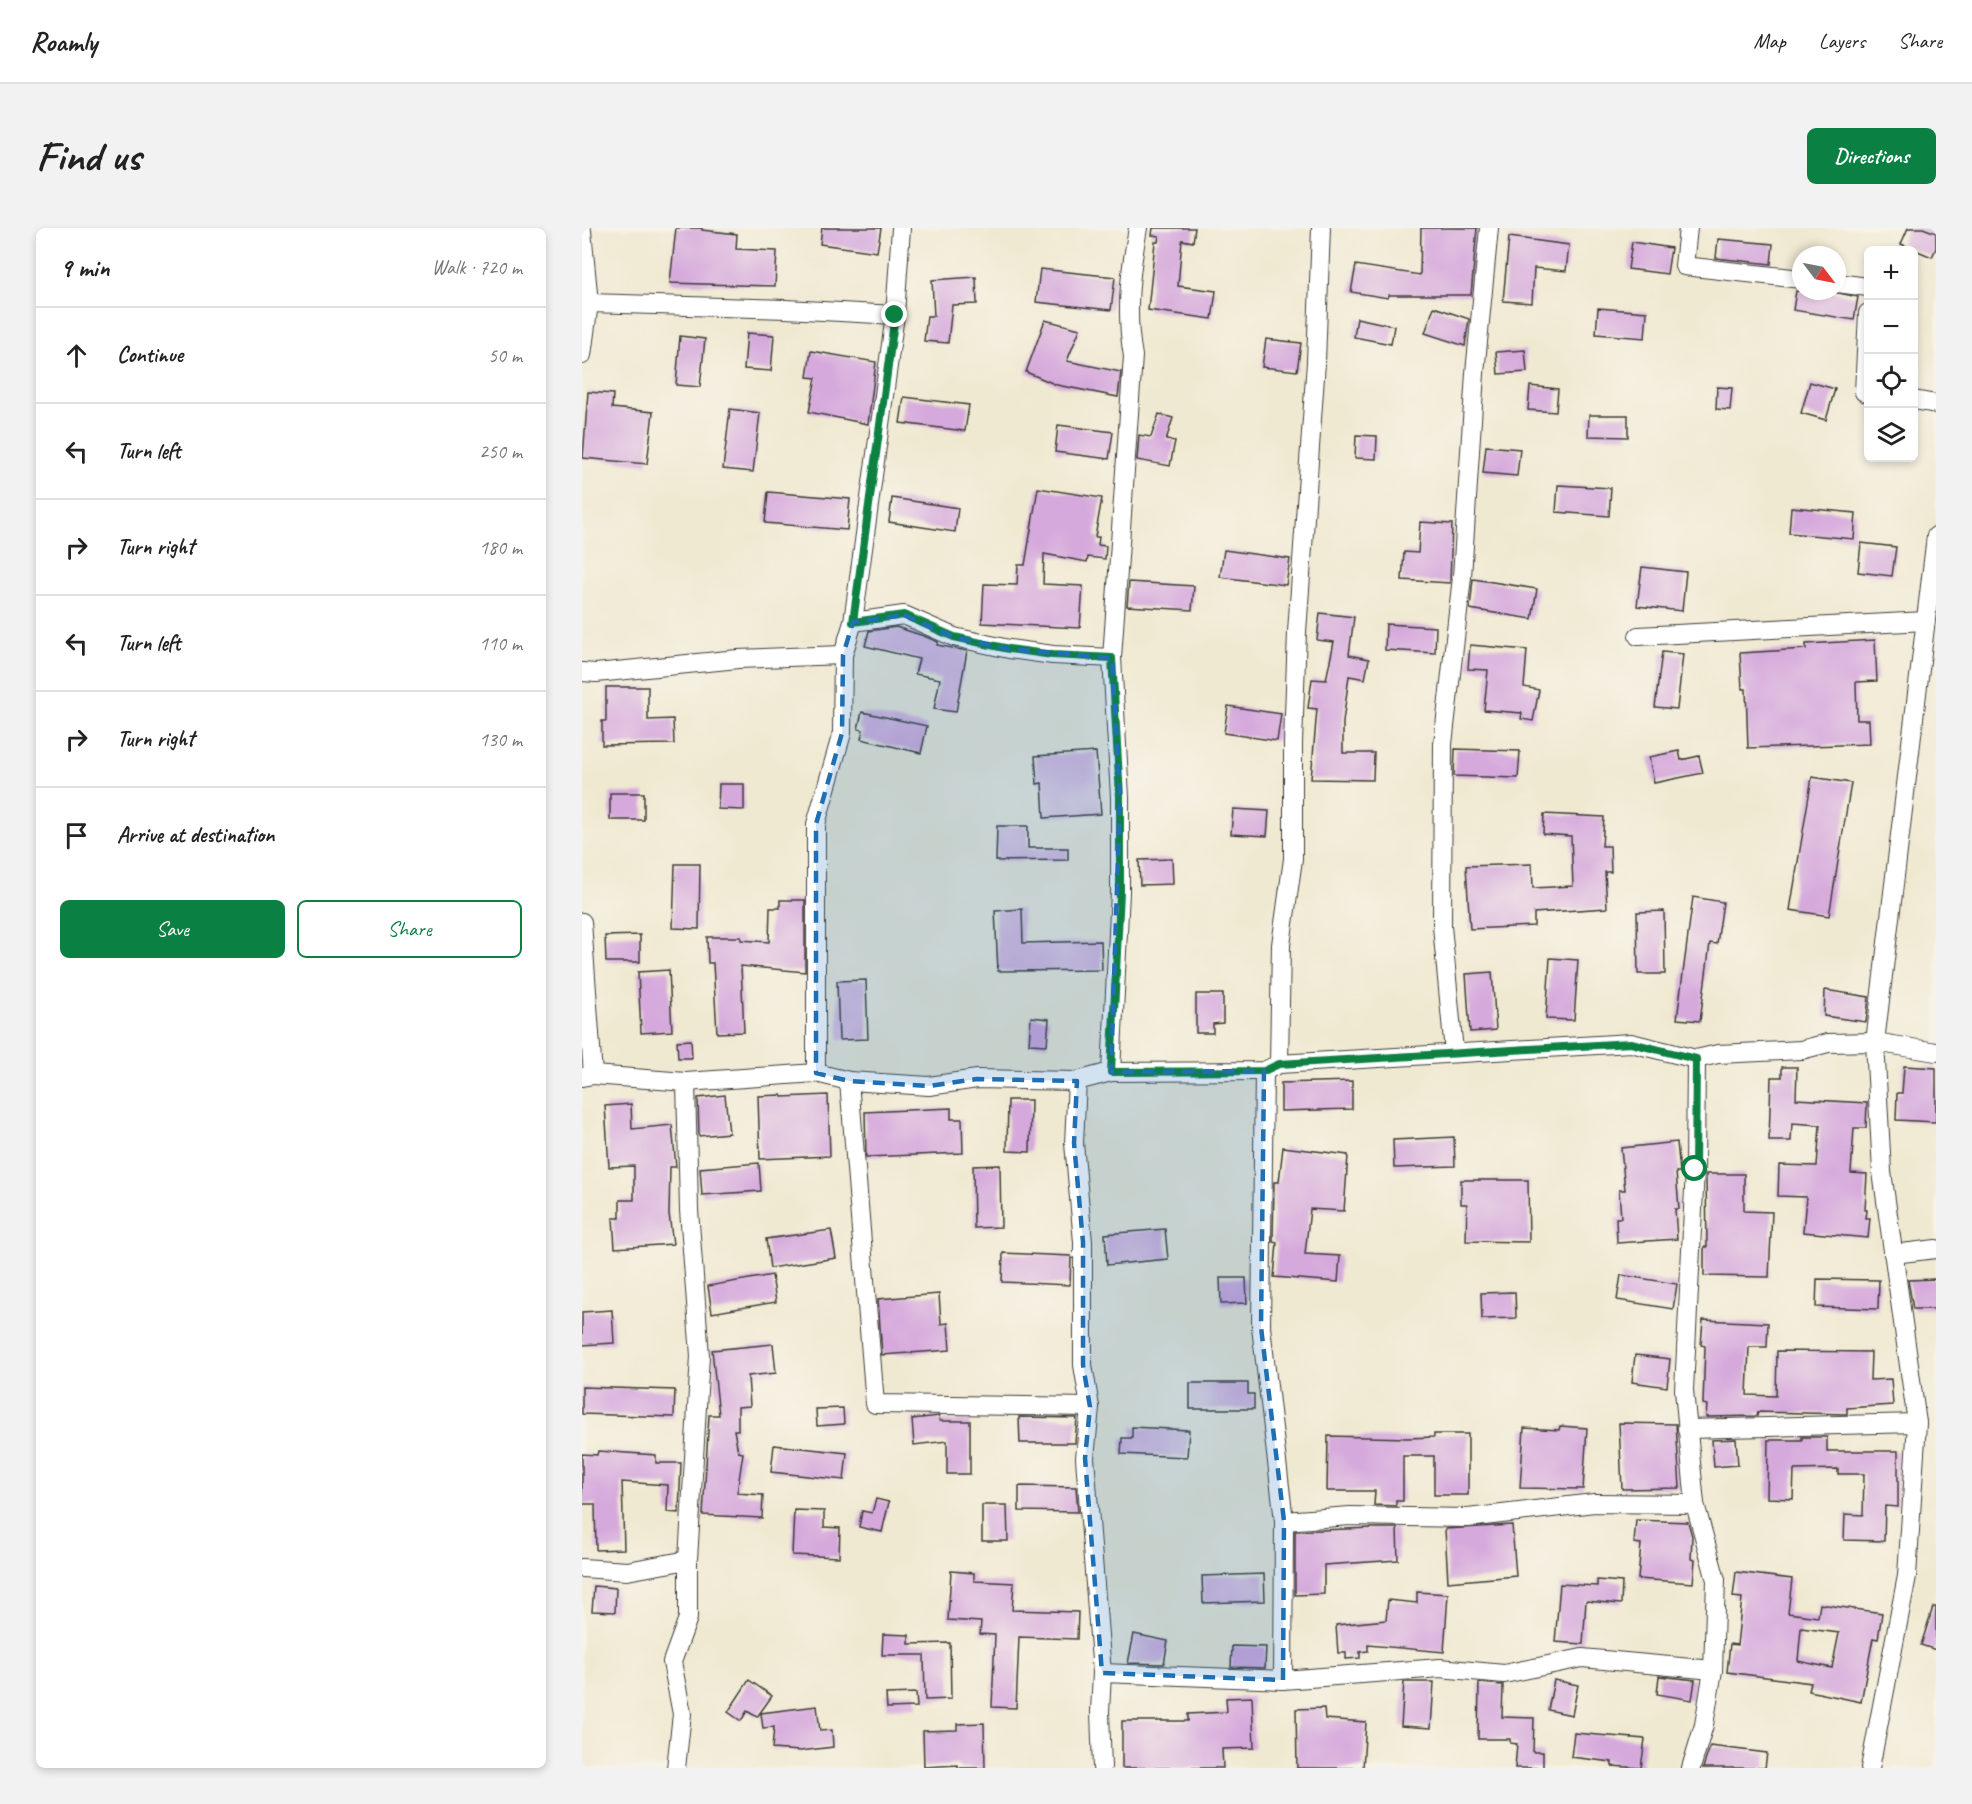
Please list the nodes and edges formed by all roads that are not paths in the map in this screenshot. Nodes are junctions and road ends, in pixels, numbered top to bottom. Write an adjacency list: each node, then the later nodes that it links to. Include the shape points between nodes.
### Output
1 (901, 228): 11 (street)
2 (1137, 228): 20 (street, via 1127,326 1132,357)
3 (1321, 228): 27 (street, via 1297,632 1293,859 1281,945)
4 (1489, 228): 24 (street, via 1462,577 1443,744 1442,926)
5 (1688, 228): 7 (street, via 1684,266)
6 (582, 231): 10 (street)
7 (1792, 278)
8 (1846, 284): 9 (street)
9 (1864, 286)
10 (589, 303): 11 (street); 12 (street)
11 (895, 315): 17 (street)
12 (582, 355)
13 (1918, 401): 14 (street)
14 (1936, 404)
15 (1936, 536): 16 (street)
16 (1926, 621): 18 (street); 23 (street)
17 (853, 622): 19 (street); 20 (street, via 904,615 954,637 1009,649)
18 (1638, 636)
19 (843, 655): 21 (street); 28 (street, via 842,733 816,824)
20 (1112, 658): 29 (street, via 1120,797 1120,892)
21 (582, 672)
22 (582, 922): 30 (street)
23 (1875, 1042): 25 (street); 26 (street, via 1828,1043 1801,1050 1718,1054); 35 (street, via 1882,1172)
24 (1454, 1052): 26 (street, via 1631,1043); 27 (street)
25 (1936, 1052)
26 (1696, 1059): 38 (street, via 1684,1390)
27 (1272, 1068): 29 (street); 40 (street, via 1261,1327)
28 (816, 1072): 31 (street); 33 (street)
29 (1111, 1072): 32 (street)
30 (587, 1076): 33 (street)
31 (849, 1081): 32 (street, via 929,1086 977,1079); 36 (street, via 875,1404)
32 (1077, 1081): 36 (street, via 1074,1143 1083,1242 1083,1365)
33 (686, 1082): 41 (street, via 689,1210 700,1356)
34 (1936, 1249): 35 (street)
35 (1893, 1254): 37 (street)
36 (1090, 1407): 44 (street, via 1085,1458)
37 (1917, 1423): 38 (street); 49 (street, via 1907,1576)
38 (1687, 1429): 39 (street)
39 (1695, 1504): 40 (street, via 1594,1503 1468,1518 1350,1516); 43 (street, via 1716,1580)
40 (1284, 1521): 45 (street)
41 (688, 1560): 42 (street, via 627,1571); 46 (street, via 688,1617 672,1662 682,1714)
42 (582, 1568)
43 (1713, 1670): 45 (street, via 1582,1658 1504,1674 1440,1668); 48 (street, via 1704,1725)
44 (1102, 1673): 45 (street); 47 (street)
45 (1283, 1680)
46 (676, 1768)
47 (1102, 1768)
48 (1691, 1768)
49 (1870, 1768)

